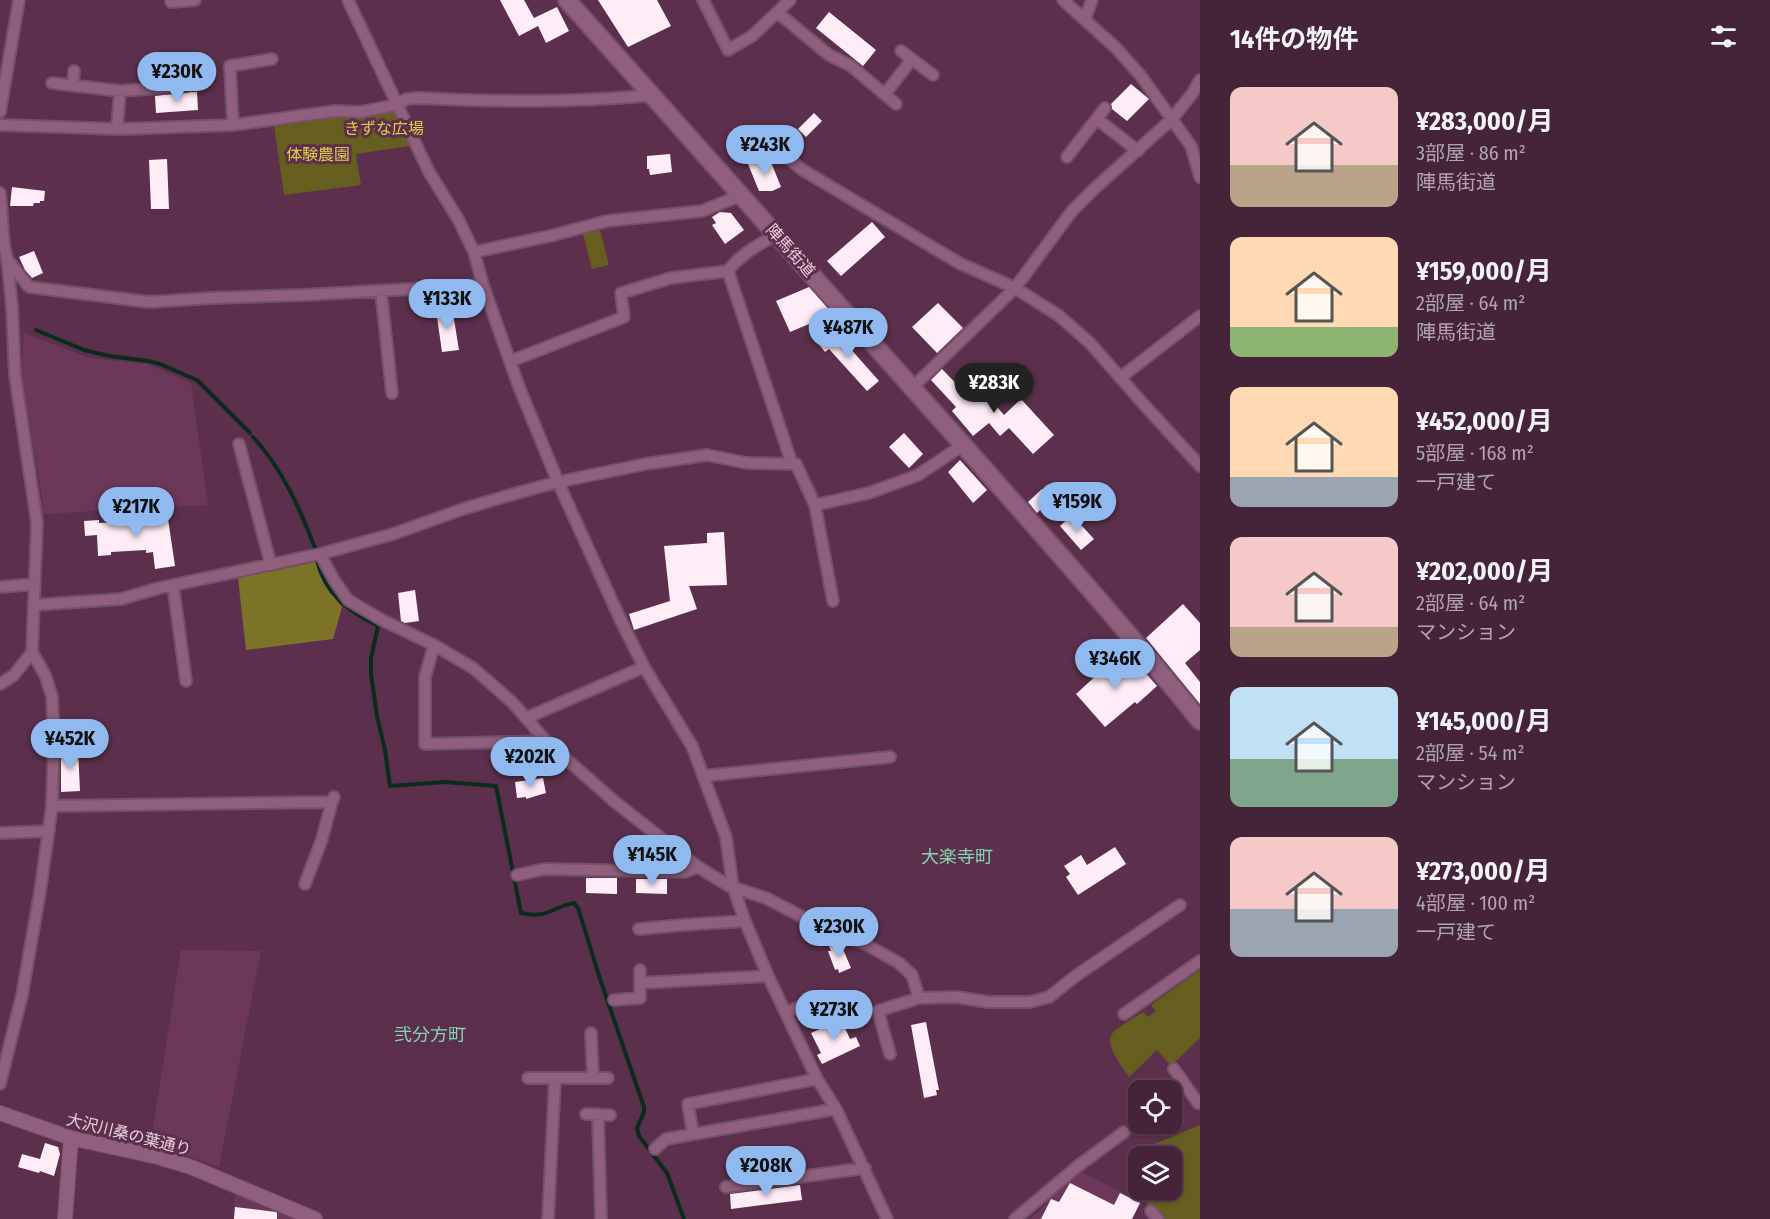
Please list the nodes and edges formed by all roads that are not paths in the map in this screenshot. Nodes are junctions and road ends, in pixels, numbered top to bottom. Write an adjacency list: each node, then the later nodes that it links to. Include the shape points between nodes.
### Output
1 (19, 0): 27 (street)
2 (195, 0): 9 (street)
3 (348, 0): 25 (street)
4 (567, 0): 23 (main road, 陣馬街道)
5 (703, 0): 10 (street, via 728,50 752,36)
6 (790, 0): 10 (street)
7 (1063, 0): 11 (street)
8 (1092, 0): 11 (street)
9 (171, 2)
10 (777, 12): 22 (street)
11 (1085, 19): 29 (street, via 1141,76)
12 (901, 51): 14 (street)
13 (272, 58): 31 (street, via 230,66)
14 (912, 59): 16 (street); 22 (street)
15 (74, 71): 19 (street)
16 (933, 75)
17 (1200, 80): 29 (street)
18 (52, 83): 19 (street)
19 (73, 85): 21 (street)
20 (188, 86): 21 (street)
21 (120, 91): 32 (street)
22 (885, 94): 24 (street)
23 (652, 95): 25 (street, via 600,100 418,98); 38 (main road, 陣馬街道)
24 (896, 104)
25 (396, 105): 31 (street); 40 (street)
26 (1106, 108): 28 (street)
27 (0, 112)
28 (1097, 119): 33 (street); 34 (street)
29 (1171, 120): 33 (street); 36 (street, via 1191,147)
30 (0, 125): 32 (street)
31 (233, 125): 32 (street)
32 (117, 129)
33 (1138, 151): 44 (street, via 1072,211)
34 (1067, 157)
35 (788, 158): 44 (street, via 959,263)
36 (1200, 177)
37 (0, 193): 41 (street)
38 (742, 195): 39 (main road, 陣馬街道); 40 (street, via 702,211 607,221)
39 (777, 234): 42 (street); 49 (main road, 陣馬街道)
40 (474, 252): 43 (street)
41 (7, 258): 45 (street, via 29,287 150,302); 59 (street, via 15,375 37,523)
42 (728, 272): 47 (street, via 671,278 621,293 624,317); 53 (street)
43 (483, 285): 45 (street); 47 (street)
44 (1015, 288): 48 (street, via 1058,315 1090,343); 49 (street)
45 (381, 291): 50 (street)
46 (1200, 316): 48 (street)
47 (511, 361): 55 (street)
48 (1120, 378): 54 (street)
49 (913, 387): 52 (main road, 陣馬街道)
50 (392, 393)
51 (239, 444): 58 (street)
52 (963, 445): 56 (street, via 918,475 869,493); 70 (main road, 陣馬街道)
53 (792, 464): 55 (street, via 747,463 707,455); 56 (street, via 796,464)
54 (1200, 466)
55 (558, 483): 57 (street); 66 (street)
56 (815, 505): 62 (street)
57 (320, 554): 58 (street); 64 (street, via 348,600)
58 (271, 565): 60 (street)
59 (35, 584): 61 (street); 63 (street)
60 (173, 585): 63 (street, via 121,599); 67 (street)
61 (0, 587)
62 (833, 601)
63 (34, 605): 65 (street)
64 (434, 645): 69 (street, via 473,668); 71 (street, via 425,677 425,744)
65 (32, 652): 68 (street, via 14,675); 74 (street, via 52,696)
66 (644, 667): 69 (street); 73 (street, via 692,746)
67 (186, 681)
68 (0, 684)
69 (526, 718): 71 (street)
70 (1200, 721)
71 (546, 741): 77 (street, via 615,802)
72 (890, 757): 73 (street)
73 (703, 776): 80 (street, via 726,837)
74 (52, 806): 75 (street); 79 (street, via 333,799)
75 (49, 831): 76 (street); 101 (street, via 22,994)
76 (0, 832)
77 (699, 867): 78 (street, via 684,872 545,869); 80 (street)
78 (517, 875)
79 (305, 884)
80 (733, 887): 82 (street); 89 (street, via 766,898 899,963 912,975)
81 (1180, 905): 89 (street, via 1049,997 1030,1002)
82 (745, 921): 83 (street); 86 (street)
83 (639, 929)
84 (1200, 961): 92 (street)
85 (640, 970): 87 (street)
86 (768, 976): 87 (street); 91 (street)
87 (640, 983): 90 (street, via 640,998)
88 (822, 996): 91 (street)
89 (919, 998): 94 (street, via 878,1011)
90 (614, 1000)
91 (786, 1013): 100 (street)
92 (1124, 1014)
93 (591, 1034): 98 (street)
94 (890, 1054)
95 (1174, 1069): 102 (street)
96 (528, 1078): 97 (street)
97 (555, 1078): 98 (street); 116 (street)
98 (593, 1078): 99 (street)
99 (608, 1078)
100 (817, 1078): 103 (street); 107 (street, via 688,1104)
101 (0, 1084)
102 (1200, 1102)
103 (836, 1109): 107 (street); 110 (street)
104 (0, 1113): 108 (street, 大沢川桑の葉通り)
105 (586, 1114): 113 (street, via 604,1114)
106 (1124, 1132): 119 (street)
107 (693, 1134): 109 (street, via 666,1139)
108 (71, 1138): 114 (street); 115 (street, 大沢川桑の葉通り, via 191,1167)
109 (655, 1149)
110 (865, 1168): 111 (street); 118 (street)
111 (726, 1187)
112 (587, 1190): 113 (street)
113 (600, 1190): 117 (street)
114 (65, 1219)
115 (313, 1219)
116 (548, 1219)
117 (601, 1219)
118 (887, 1219)
119 (1014, 1219)

